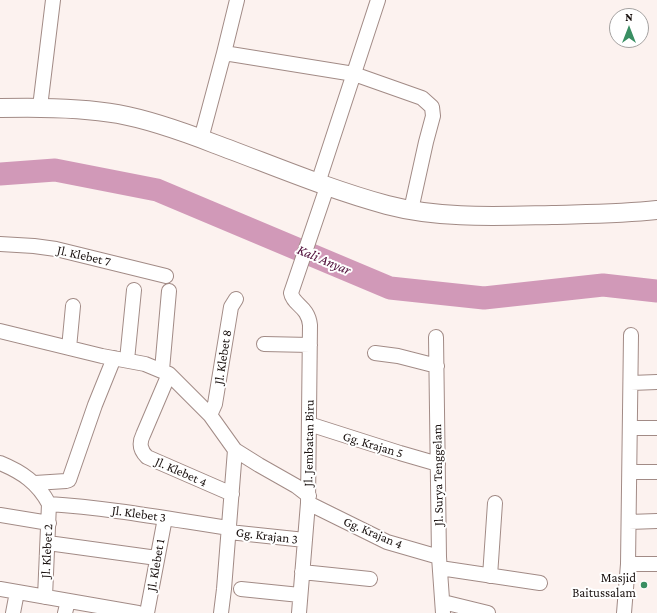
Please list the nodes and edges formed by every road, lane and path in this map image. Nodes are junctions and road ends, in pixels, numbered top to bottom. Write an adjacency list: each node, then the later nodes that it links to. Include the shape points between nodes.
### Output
1 (53, 0): 6 (street)
2 (237, 0): 4 (street)
3 (378, 0): 5 (street)
4 (224, 53): 5 (street); 8 (street)
5 (354, 74): 9 (street); 10 (street, via 422,98 432,107 433,116)
6 (40, 107): 7 (street); 8 (street, via 118,114 159,124)
7 (0, 108)
8 (200, 139): 9 (street)
9 (322, 185): 10 (street); 22 (street, Jl. Jembatan Biru, via 316,218 292,289 292,296 308,315)
10 (411, 210): 11 (street, via 512,216)
11 (657, 210)
12 (0, 244): 13 (street, Jl. Klebet 7, via 56,249)
13 (166, 276)
14 (134, 290): 25 (street)
15 (169, 291): 27 (street, Jl. Klebet 4)
16 (236, 299): 30 (street, Jl. Klebet 8, via 231,307 215,404)
17 (73, 306): 23 (street)
18 (0, 331): 23 (street)
19 (631, 335): 29 (street)
20 (436, 337): 26 (street, Jl. Surya Tenggelam)
21 (264, 344): 22 (street)
22 (310, 345): 31 (street, Jl. Jembatan Biru)
23 (69, 348): 25 (street)
24 (375, 352): 26 (street)
25 (121, 359): 27 (street); 39 (street, via 95,405 69,480)
26 (437, 366): 36 (street, Jl. Surya Tenggelam)
27 (166, 372): 30 (street); 40 (street, Jl. Klebet 4, via 140,443 142,450 147,457)
28 (657, 382): 29 (street)
29 (631, 383): 32 (street)
30 (210, 415): 34 (street)
31 (309, 424): 36 (street, Gg. Krajan 5); 41 (street, Jl. Jembatan Biru)
32 (630, 428): 33 (street); 37 (street)
33 (657, 428)
34 (235, 450): 40 (street); 41 (street, Gg. Krajan 4, via 296,486)
35 (0, 463): 39 (street)
36 (438, 464): 53 (street, Jl. Surya Tenggelam)
37 (630, 472): 38 (street); 47 (street)
38 (657, 472)
39 (35, 483): 43 (street)
40 (232, 494): 49 (street)
41 (308, 499): 50 (street, Jl. Jembatan Biru); 53 (street, Gg. Krajan 4, via 387,542)
42 (495, 503): 57 (street)
43 (49, 504): 45 (street, Jl. Klebet 3); 48 (street, Jl. Klebet 2)
44 (0, 515): 48 (street)
45 (165, 518): 49 (street, Jl. Klebet 3); 52 (street, Jl. Klebet 1)
46 (657, 521): 47 (street)
47 (629, 522): 54 (street)
48 (49, 523): 51 (street, Jl. Klebet 2)
49 (229, 530): 50 (street, Gg. Krajan 3); 71 (street)
50 (305, 540): 56 (street, Jl. Jembatan Biru)
51 (48, 543): 52 (street); 64 (street, Jl. Klebet 2)
52 (157, 558): 70 (street, Jl. Klebet 1)
53 (440, 563): 57 (street, Gg. Krajan 4); 66 (street, Jl. Surya Tenggelam)
54 (628, 564): 55 (street); 74 (street)
55 (657, 564)
56 (302, 572): 58 (street); 63 (street, Jl. Jembatan Biru)
57 (490, 576): 59 (street, Gg. Krajan 4)
58 (370, 579)
59 (540, 583)
60 (0, 589): 62 (street)
61 (241, 589): 63 (street)
62 (17, 592): 64 (street); 68 (street)
63 (300, 595): 72 (street, Jl. Jembatan Biru)
64 (45, 597): 65 (street)
65 (67, 607): 67 (street)
66 (443, 607): 73 (street)
67 (104, 610): 69 (street)
68 (13, 613)
69 (138, 613)
70 (147, 613)
71 (221, 613)
72 (299, 613)
73 (488, 613)
74 (624, 613)

